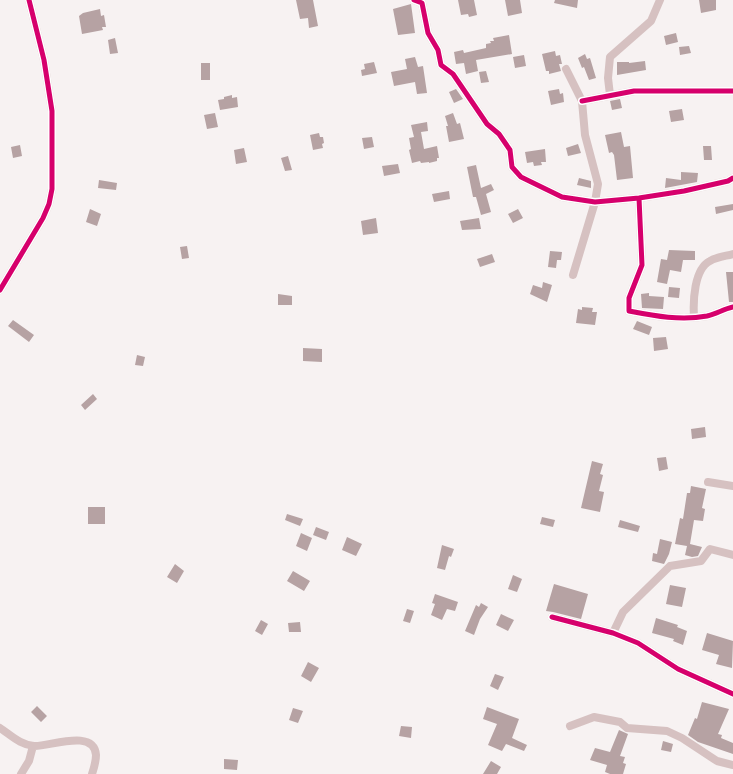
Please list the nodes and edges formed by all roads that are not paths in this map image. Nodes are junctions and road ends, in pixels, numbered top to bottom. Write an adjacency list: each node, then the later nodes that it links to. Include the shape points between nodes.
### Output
1 (29, 0): 13 (street, via 50,94 52,189 43,218)
2 (414, 0): 10 (street, via 422,3 428,33 438,50 441,65 453,74 487,124 499,134 510,150 512,167 522,176 562,197)
3 (660, 0): 6 (street, via 651,21 610,57)
4 (566, 69): 7 (street)
5 (733, 91): 6 (street, via 634,91)
6 (610, 96): 7 (street)
7 (582, 100): 10 (street, via 585,135 598,184)
8 (733, 178): 9 (street, via 684,191)
9 (639, 198): 10 (street); 15 (street, via 642,265 629,298 629,311 665,318)
10 (595, 202): 12 (street)
11 (733, 254): 15 (street, via 709,261 700,270 693,300)
12 (573, 276)
13 (0, 290)
14 (733, 307): 15 (street, via 709,316)
15 (694, 317)
16 (708, 482): 17 (street)
17 (733, 486)
18 (733, 555): 20 (street, via 710,549 701,561 670,566 623,612)
19 (552, 617): 20 (street)
20 (613, 633): 21 (street, via 638,642 678,669)
21 (733, 694)
22 (570, 726): 25 (street, via 594,717 620,722 627,728 667,732 717,761)
23 (0, 728): 24 (street, via 22,744)
24 (33, 746): 26 (street); 27 (street, via 74,740 86,742 96,753)
25 (733, 765)
26 (21, 774)
27 (92, 774)

